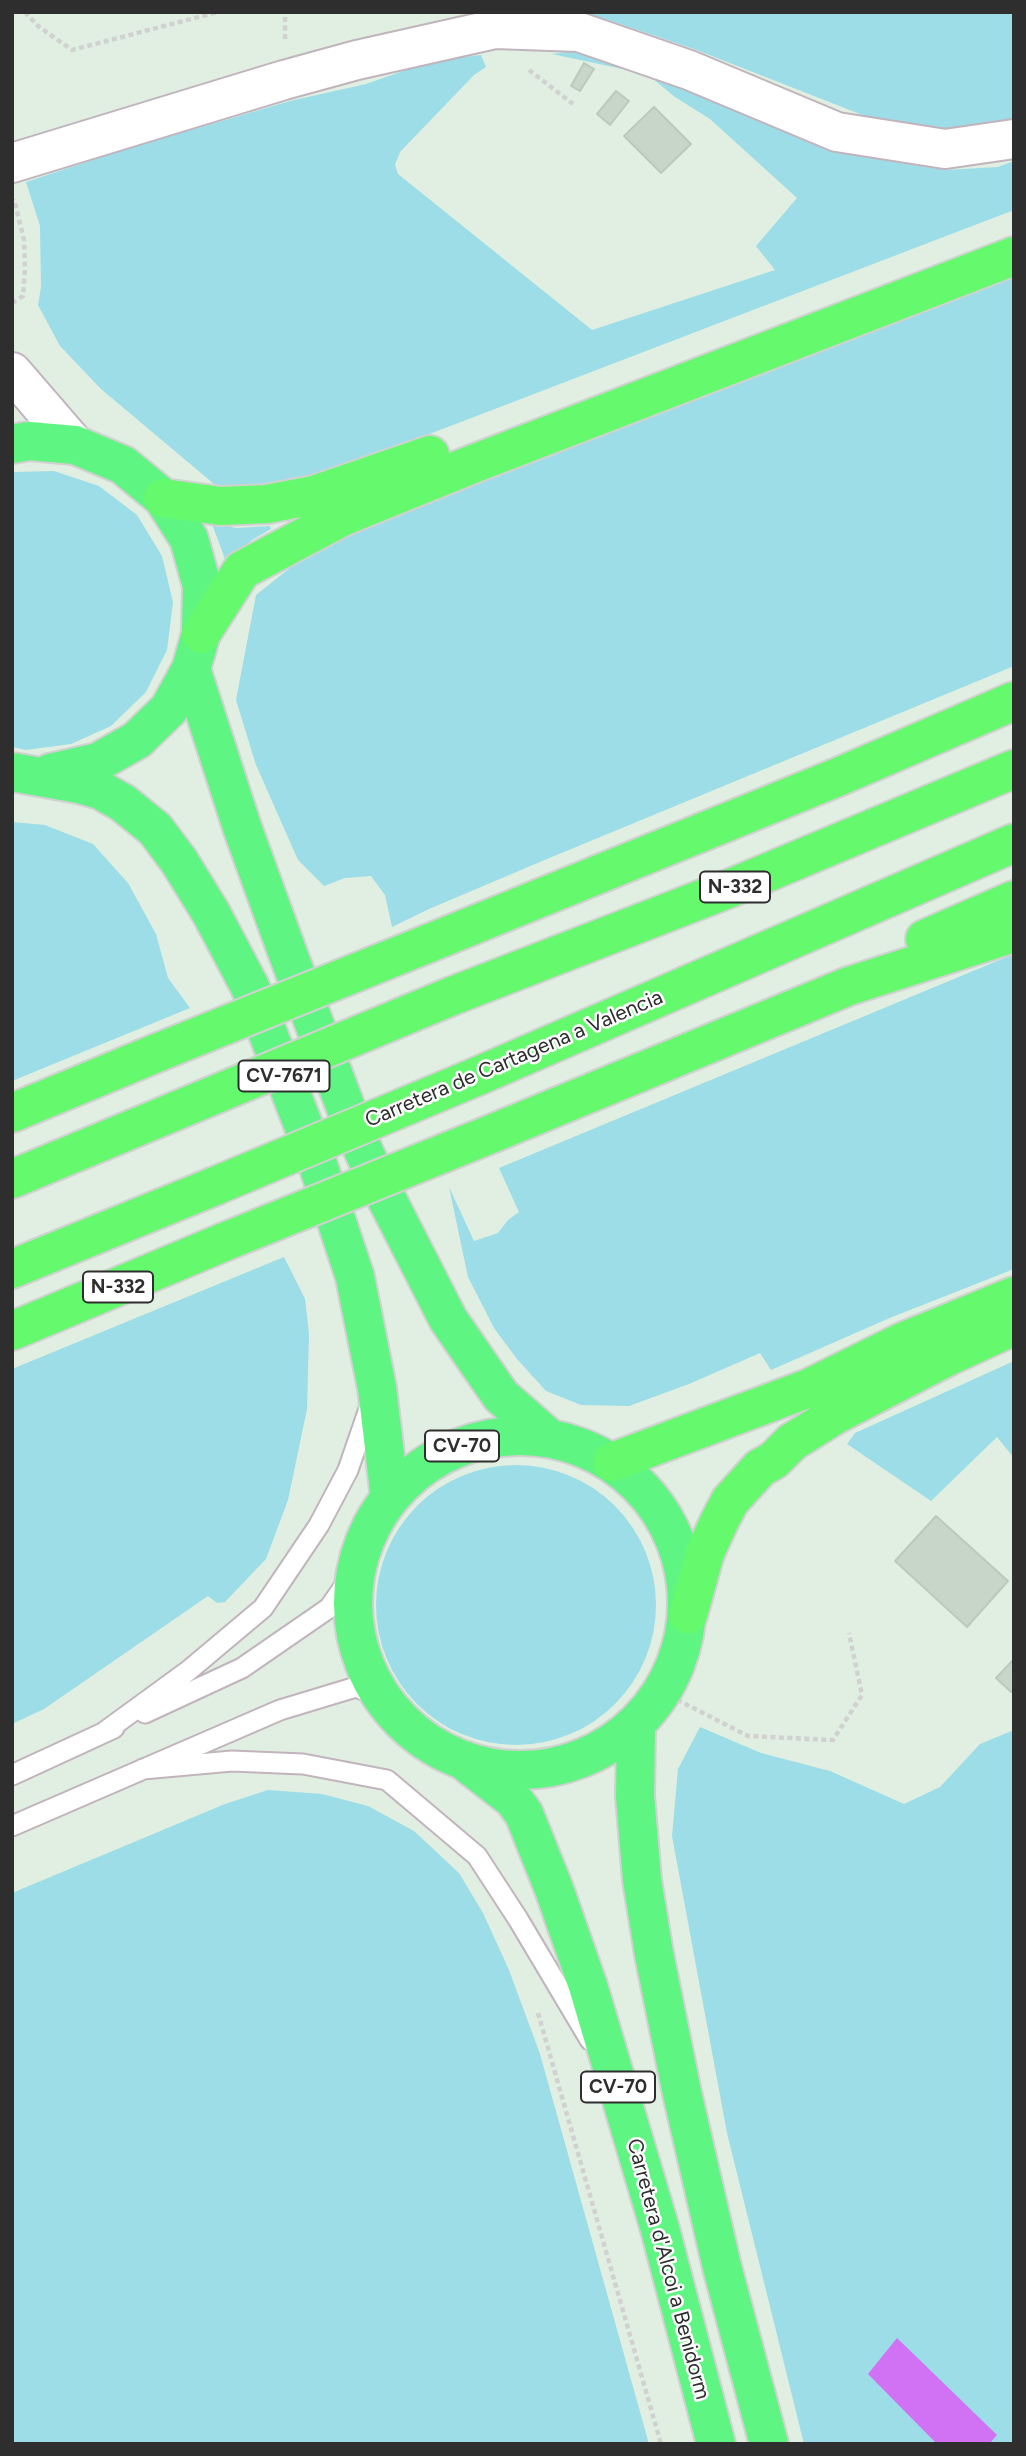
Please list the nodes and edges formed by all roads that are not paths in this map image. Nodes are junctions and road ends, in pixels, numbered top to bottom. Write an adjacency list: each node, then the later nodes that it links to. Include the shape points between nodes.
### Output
1 (1014, 139): 2 (street, via 945,149 837,132 689,70 579,32 495,29 284,80)
2 (12, 163)
3 (1014, 232): 8 (highway, via 408,464 314,495 267,505 220,506)
4 (1014, 256): 9 (highway, via 342,517 242,570)
5 (12, 372): 7 (street, CV-7671)
6 (12, 444): 7 (main road, CV-7671)
7 (75, 445): 8 (main road, CV-7671, via 123,464)
8 (163, 498): 9 (main road, CV-7671, via 189,539 202,586)
9 (196, 652): 12 (main road, CV-7671, via 169,709 137,740 98,762 55,773); 24 (main road, CV-7671, via 242,827 373,1172 448,1319 501,1396)
10 (1014, 701): 17 (highway, bridge)
11 (1014, 769): 18 (highway, N-332, bridge)
12 (12, 772): 23 (main road, CV-7671, via 79,784 123,803 155,829 211,913 250,987 314,1153 355,1277)
13 (1014, 843): 19 (highway, Carretera de Cartagena a Valencia / N-332, bridge, via 478,1076)
14 (1014, 900): 16 (highway, via 926,939)
15 (1014, 933): 16 (highway, N-332)
16 (849, 986): 22 (highway, N-332, bridge)
17 (12, 1114)
18 (12, 1179)
19 (12, 1269)
20 (1014, 1296): 25 (highway, via 902,1342 809,1388)
21 (1014, 1326): 28 (highway, via 835,1415 760,1468 719,1522)
22 (12, 1331)
23 (377, 1388): 26 (main road, CV-7671); 31 (lane, via 348,1469 319,1525 263,1608)
24 (550, 1437): 25 (main road, CV-70); 26 (main road, CV-70, via 505,1436 461,1446 422,1467)
25 (612, 1462): 28 (main road, CV-70, via 646,1491 671,1529 685,1571)
26 (390, 1498): 27 (main road, CV-70, via 366,1535)
27 (355, 1571): 29 (main road, CV-70, via 352,1615 361,1658); 31 (lane, via 329,1608 242,1668)
28 (688, 1615): 30 (main road, CV-70, via 680,1655 662,1692)
29 (381, 1697): 32 (main road, CV-70, via 418,1736); 33 (lane, via 356,1687 280,1710)
30 (636, 1723): 32 (main road, CV-70, via 599,1751 555,1767 509,1770); 38 (main road, CV-70, via 635,1796 654,1954 719,2253)
31 (103, 1733): 34 (lane)
32 (464, 1761): 36 (main road, Carretera d'Alcoi a Benidorm / CV-70, via 513,1799 524,1814 588,1986)
33 (143, 1769): 35 (lane); 36 (lane, via 267,1762 387,1780 477,1857)
34 (12, 1774)
35 (12, 1826)
36 (620, 2095): 37 (main road, Carretera d'Alcoi a Benidorm / CV-70)
37 (716, 2444)
38 (769, 2444)

